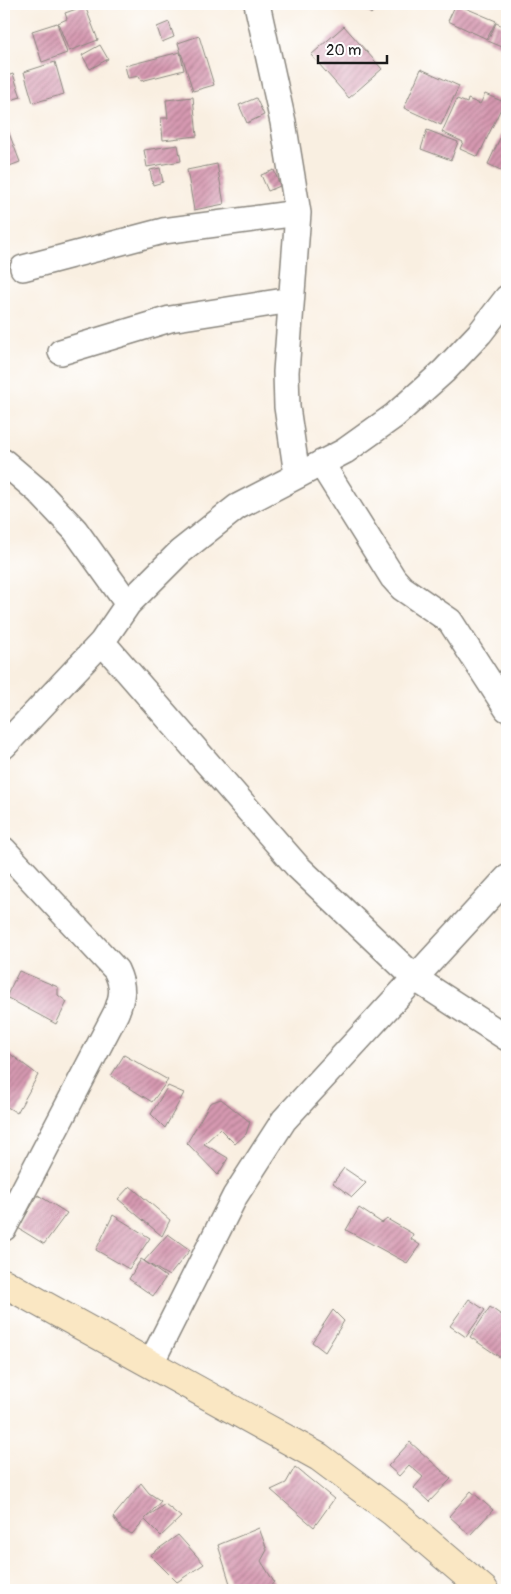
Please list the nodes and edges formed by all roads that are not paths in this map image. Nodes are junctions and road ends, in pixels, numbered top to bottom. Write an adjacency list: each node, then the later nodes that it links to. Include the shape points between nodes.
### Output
1 (257, 4): 2 (street, via 283,122)
2 (298, 213): 3 (street, via 163,232); 5 (street)
3 (23, 268)
4 (507, 298): 8 (street, via 444,371 394,416 345,451)
5 (291, 300): 6 (street, via 170,319); 9 (street, via 286,389)
6 (61, 352)
7 (4, 462): 10 (street, via 38,491 75,530)
8 (321, 463): 9 (street); 12 (street, via 393,578 402,588 450,621)
9 (296, 475): 10 (street, via 237,507 180,552)
10 (128, 604): 11 (street)
11 (102, 642): 13 (street); 16 (street, via 297,866)
12 (507, 709)
13 (5, 744)
14 (4, 850): 18 (street, via 116,970 123,984 116,1014)
15 (507, 878): 16 (street)
16 (416, 979): 17 (street); 20 (street, via 284,1120 236,1196)
17 (507, 1038)
18 (4, 1228)
19 (4, 1283): 20 (street)
20 (151, 1363): 21 (street, via 318,1457 394,1513)
21 (484, 1590)

